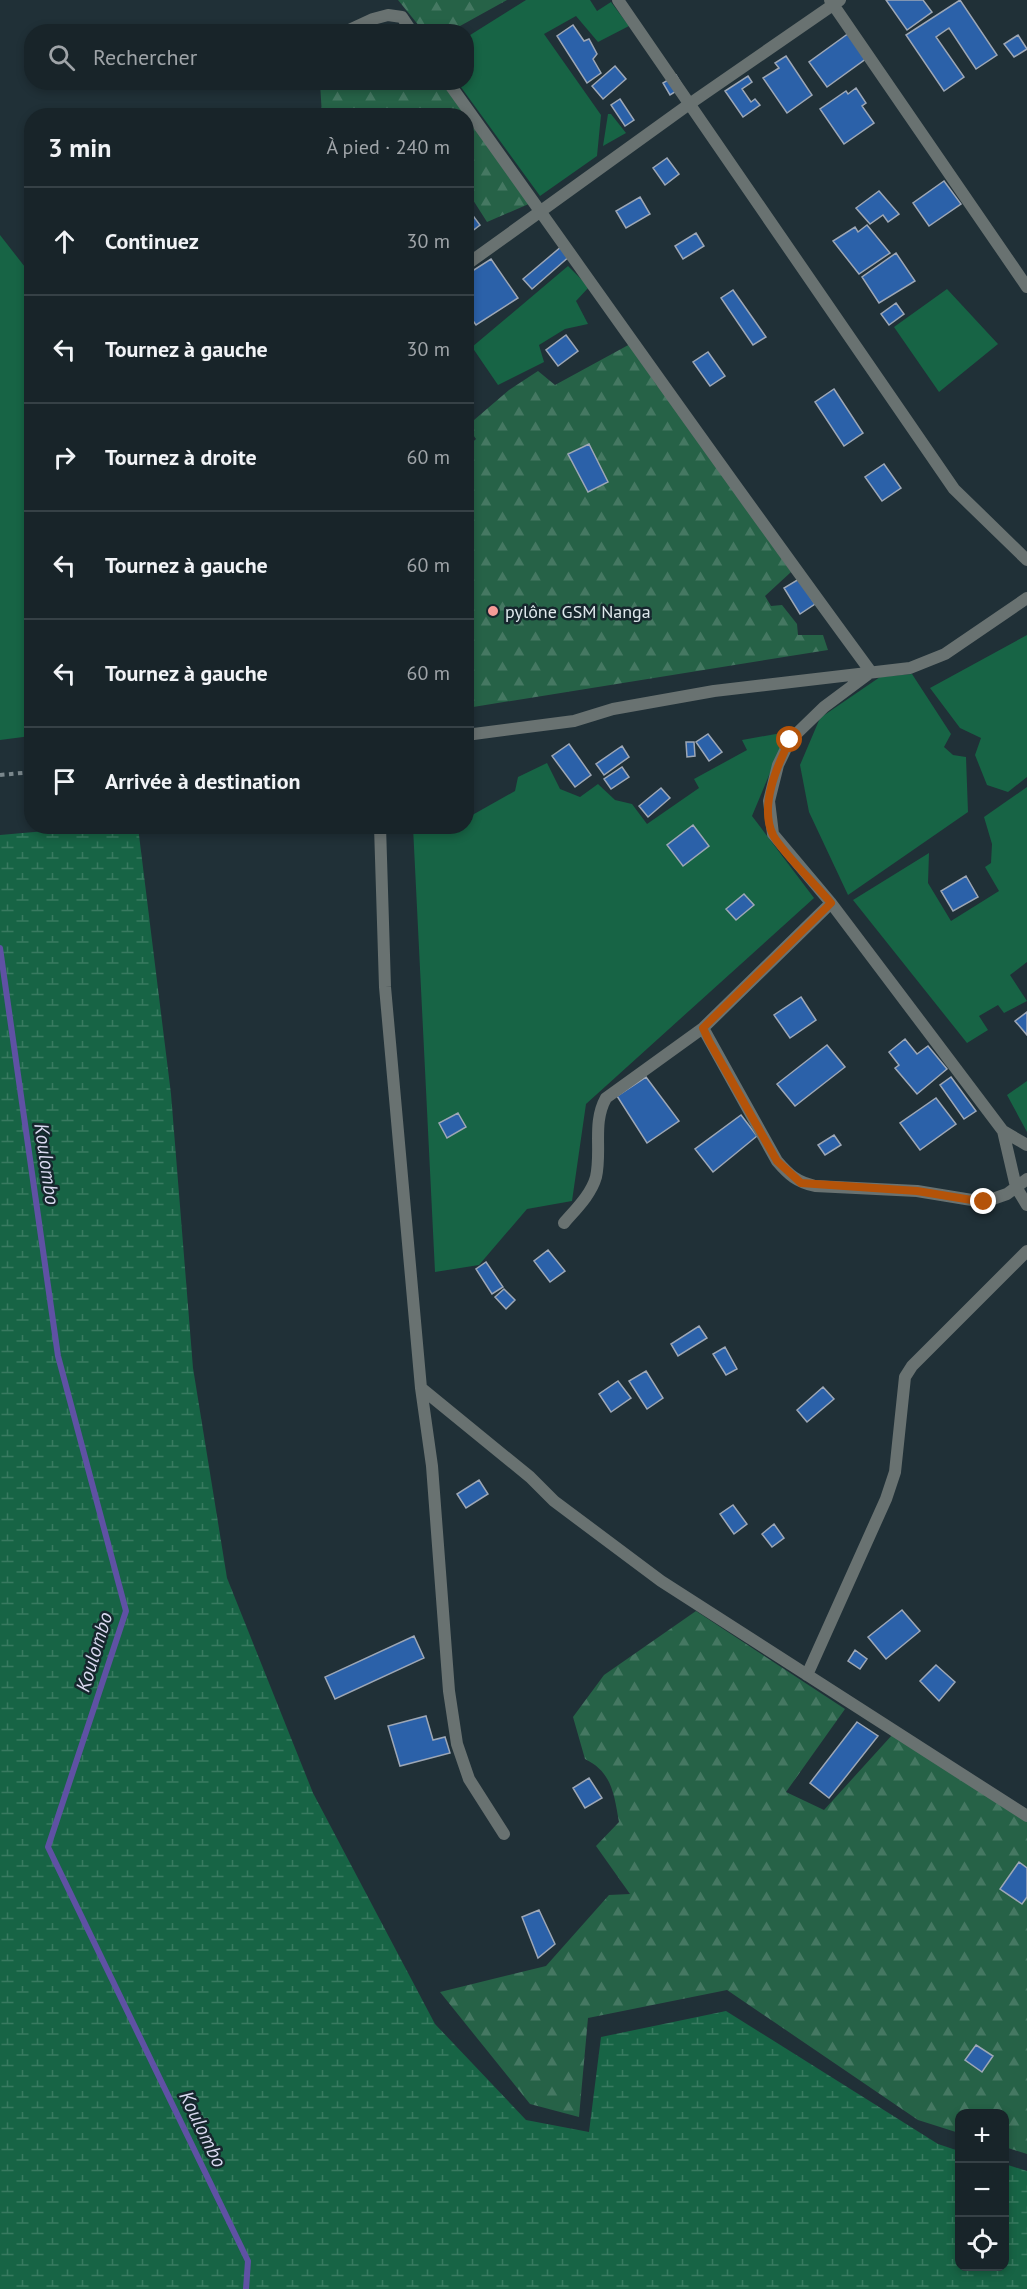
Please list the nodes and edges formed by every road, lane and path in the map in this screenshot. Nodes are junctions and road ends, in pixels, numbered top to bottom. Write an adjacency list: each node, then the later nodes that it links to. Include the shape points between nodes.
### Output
1 (618, 0): 6 (street)
2 (835, 2): 6 (street); 11 (street)
3 (365, 24): 4 (street, via 388,15 402,17)
4 (407, 24)
5 (454, 90): 7 (street)
6 (688, 105): 9 (street); 12 (street, via 954,489)
7 (466, 108)
8 (474, 119): 9 (street)
9 (541, 213): 10 (street); 14 (street)
10 (474, 260)
11 (1027, 287)
12 (1027, 560)
13 (1027, 598): 14 (street, via 929,662)
14 (872, 672): 15 (street, via 714,691 574,721); 19 (street, via 824,707 790,740 778,765 769,801 773,834)
15 (474, 734)
16 (24, 773): 17 (path)
17 (0, 775)
18 (380, 834): 28 (street, via 385,987)
19 (831, 903): 20 (street); 21 (street)
20 (703, 1028): 24 (street, via 777,1161 801,1183 917,1191 984,1202 996,1200); 26 (street, via 606,1098 598,1123 596,1177)
21 (1003, 1131): 22 (street); 24 (street)
22 (1027, 1145)
23 (1027, 1179): 24 (street)
24 (1016, 1187): 25 (street)
25 (1027, 1205)
26 (564, 1223)
27 (1027, 1251): 29 (street, via 905,1377 892,1481)
28 (421, 1388): 29 (street, via 554,1501 662,1581); 31 (street, via 432,1466 449,1691 458,1743 469,1779)
29 (807, 1675): 30 (street)
30 (1027, 1816)
31 (504, 1834)

